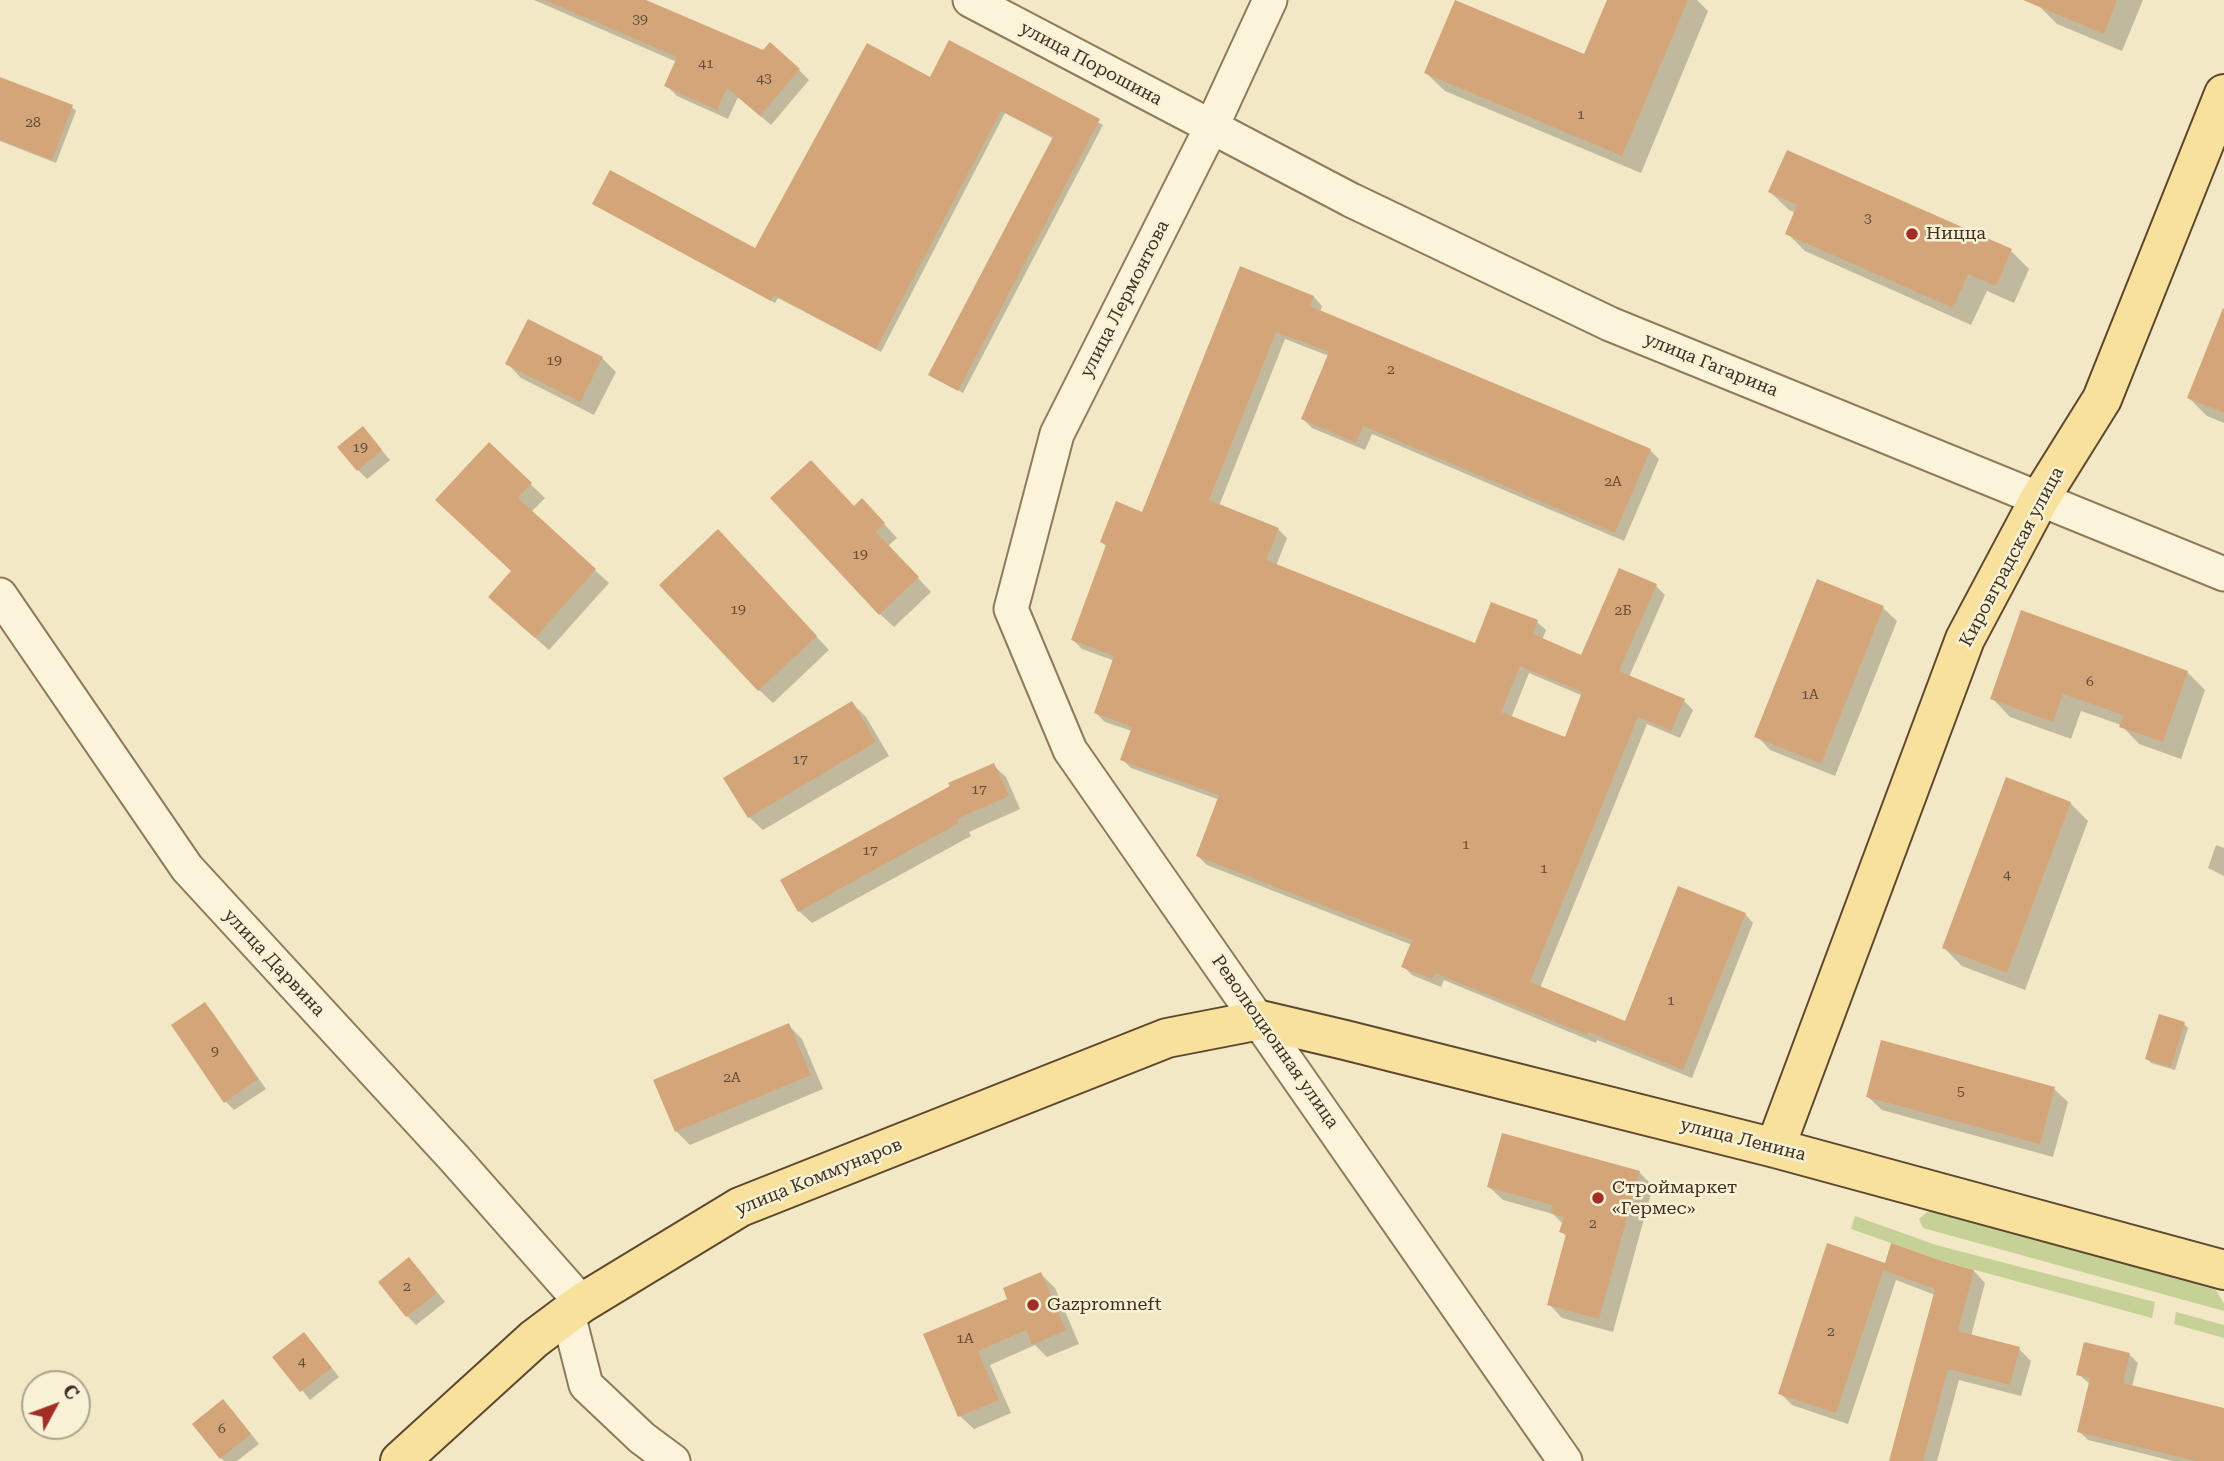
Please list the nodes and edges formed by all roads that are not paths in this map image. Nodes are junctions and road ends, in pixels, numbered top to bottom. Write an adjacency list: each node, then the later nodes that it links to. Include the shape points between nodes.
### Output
1 (970, 0): 4 (street, улица Порошина)
2 (1270, 0): 4 (street, улица Лермонтова)
3 (2224, 94): 5 (main road, Кировградская улица, via 2102,399)
4 (1211, 128): 5 (street, улица Гагарина, via 1610,324); 8 (street, улица Лермонтова, via 1057,434)
5 (2039, 500): 6 (street, улица Гагарина); 10 (main road, Кировградская улица, via 1965,639)
6 (2224, 575)
7 (0, 595): 12 (street, улица Дарвина, via 187,868 454,1158)
8 (1012, 609): 9 (street, Революционная улица, via 1070,750)
9 (1260, 1020): 10 (main road, улица Ленина); 12 (main road, улица Коммунаров, via 1167,1038 740,1207); 15 (street, Революционная улица)
10 (1775, 1147): 11 (main road, улица Ленина)
11 (2224, 1270)
12 (575, 1309): 13 (main road, улица Коммунаров, via 520,1351); 14 (street, улица Дарвина, via 586,1385)
13 (400, 1461)
14 (673, 1461)
15 (1565, 1461)

